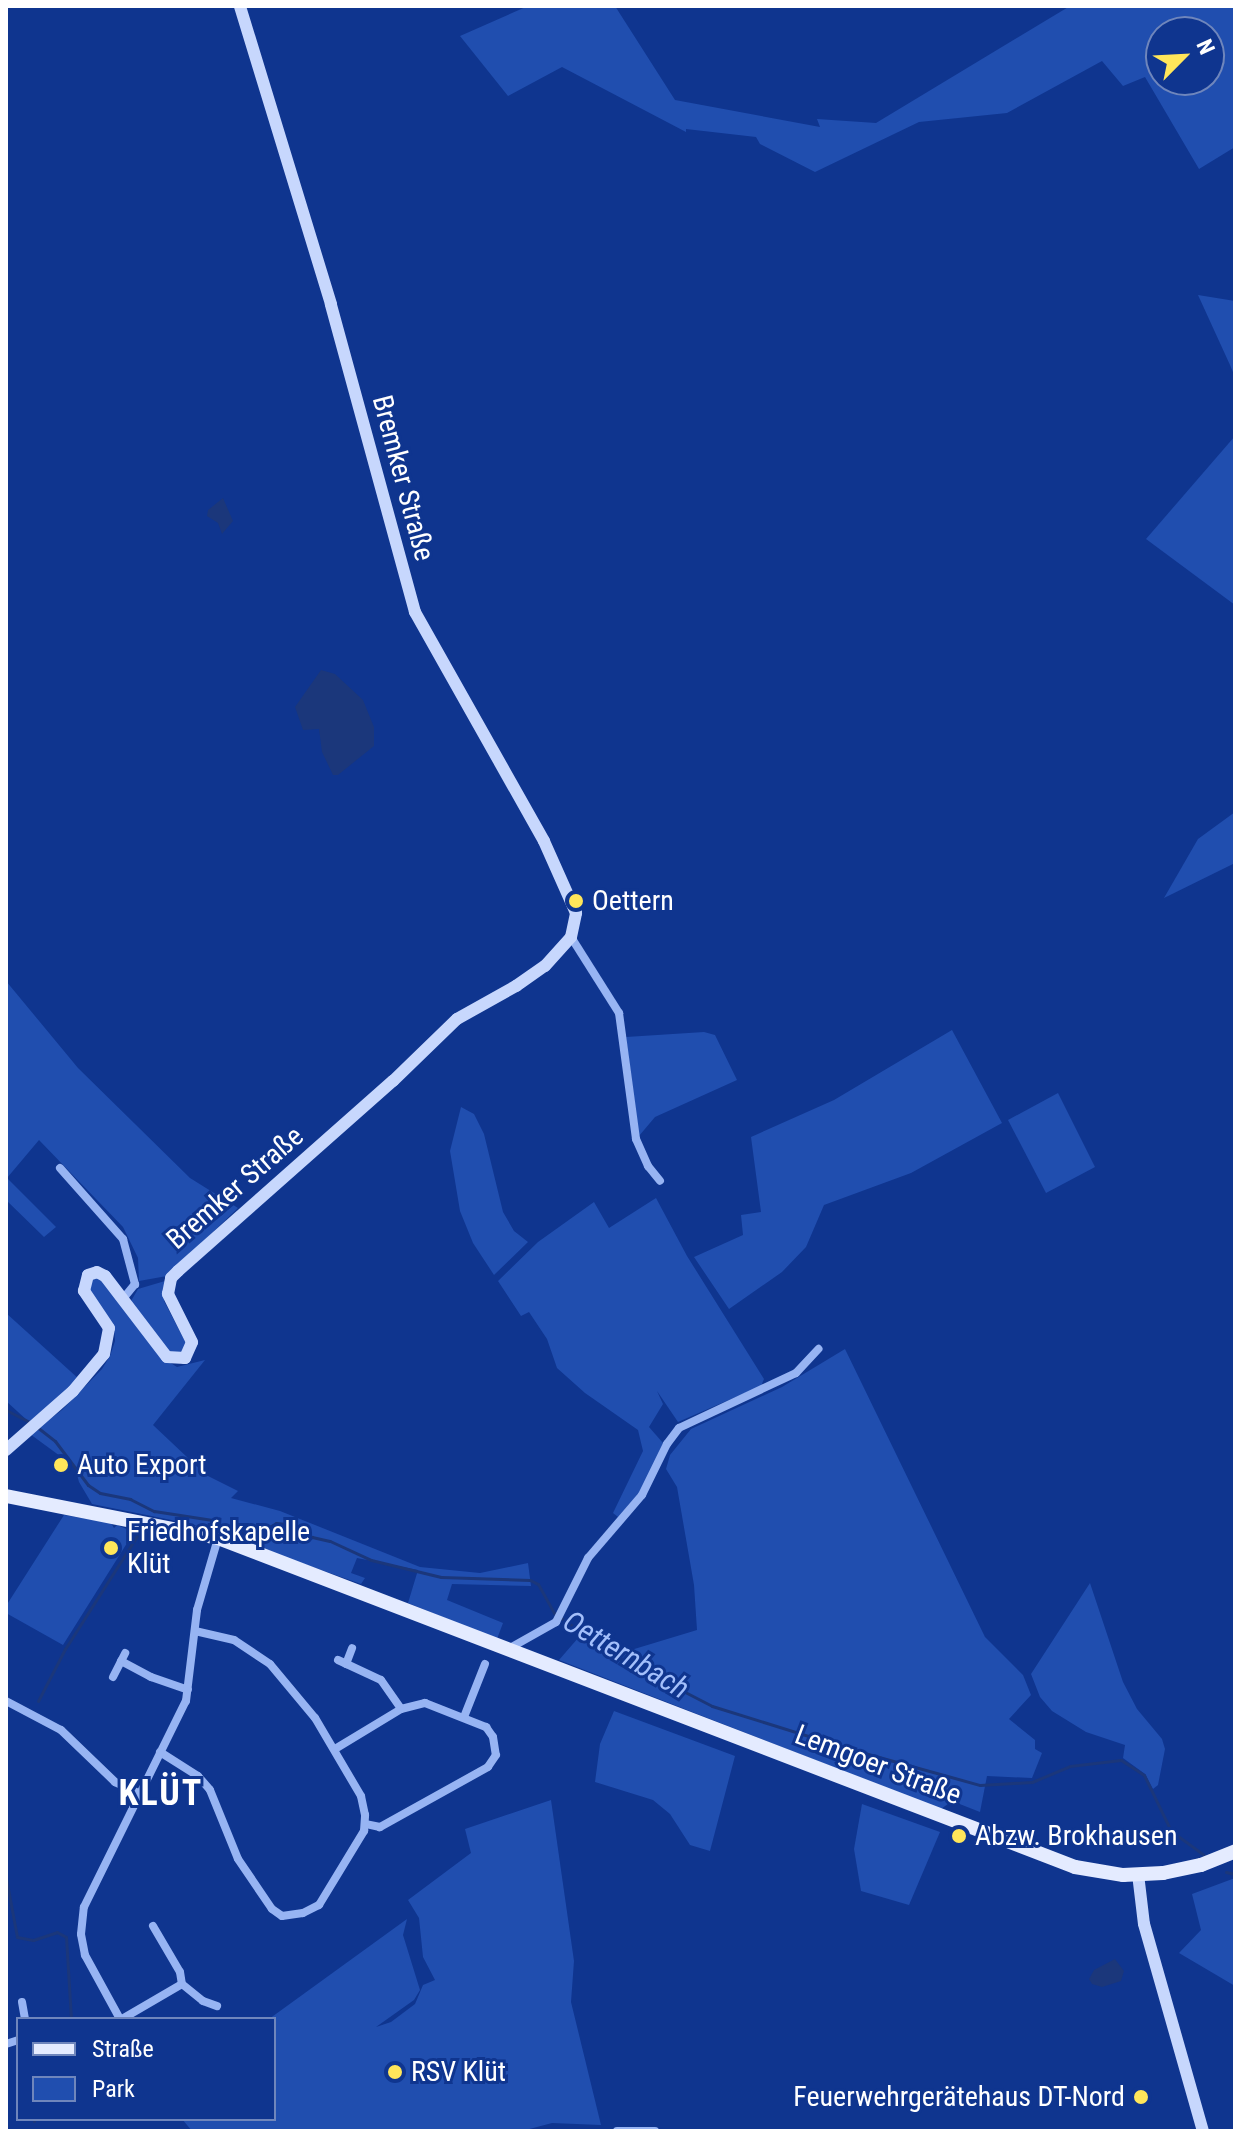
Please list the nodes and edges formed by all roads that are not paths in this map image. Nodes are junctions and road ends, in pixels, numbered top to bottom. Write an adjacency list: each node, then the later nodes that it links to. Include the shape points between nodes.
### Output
1 (240, 6): 2 (street, Bremker Straße, via 331,304 415,612 572,898 576,913)
2 (571, 937): 4 (street, via 619,1013 636,1139); 5 (street, Bremker Straße, via 545,966 450,1025 171,1278 168,1294 192,1342 185,1358 167,1357)
3 (60, 1168): 5 (street, via 123,1239 135,1284)
4 (660, 1181)
5 (123, 1299): 7 (street, Bremker Straße, via 103,1274 86,1278 84,1291 109,1328 108,1346 93,1371)
6 (818, 1349): 12 (street, via 796,1373 679,1428 651,1482 588,1558 556,1622)
7 (6, 1450)
8 (6, 1496): 9 (main road, Lemgoer Straße)
9 (218, 1538): 10 (street); 12 (main road, Lemgoer Straße)
10 (195, 1631): 15 (street); 19 (street, via 234,1640 258,1654 286,1679)
11 (352, 1648): 17 (street, via 342,1662 381,1680)
12 (509, 1649): 24 (main road, Lemgoer Straße, via 1049,1858 1100,1873)
13 (485, 1664): 18 (street)
14 (113, 1677): 15 (street, via 123,1657 151,1677)
15 (188, 1690): 20 (street)
16 (6, 1701): 21 (street, via 61,1730 115,1782)
17 (401, 1709): 18 (street, via 425,1703); 19 (street)
18 (464, 1717): 22 (street, via 490,1731 493,1762 380,1827)
19 (335, 1749): 22 (street, via 361,1796)
20 (160, 1752): 21 (street); 22 (street, via 210,1790 238,1859 263,1900 282,1916 314,1909 328,1895)
21 (141, 1794): 30 (street, via 84,1907 82,1945 91,1972)
22 (366, 1824)
23 (1235, 1851): 24 (main road, Lemgoer Straße, via 1201,1865)
24 (1138, 1874): 34 (street, via 1144,1924)
25 (153, 1926): 26 (street)
26 (182, 1984): 28 (street); 31 (street)
27 (22, 2002): 29 (street)
28 (217, 2006)
29 (25, 2017)
30 (120, 2017)
31 (124, 2017)
32 (617, 2131): 33 (street)
33 (655, 2131)
34 (1203, 2131)

